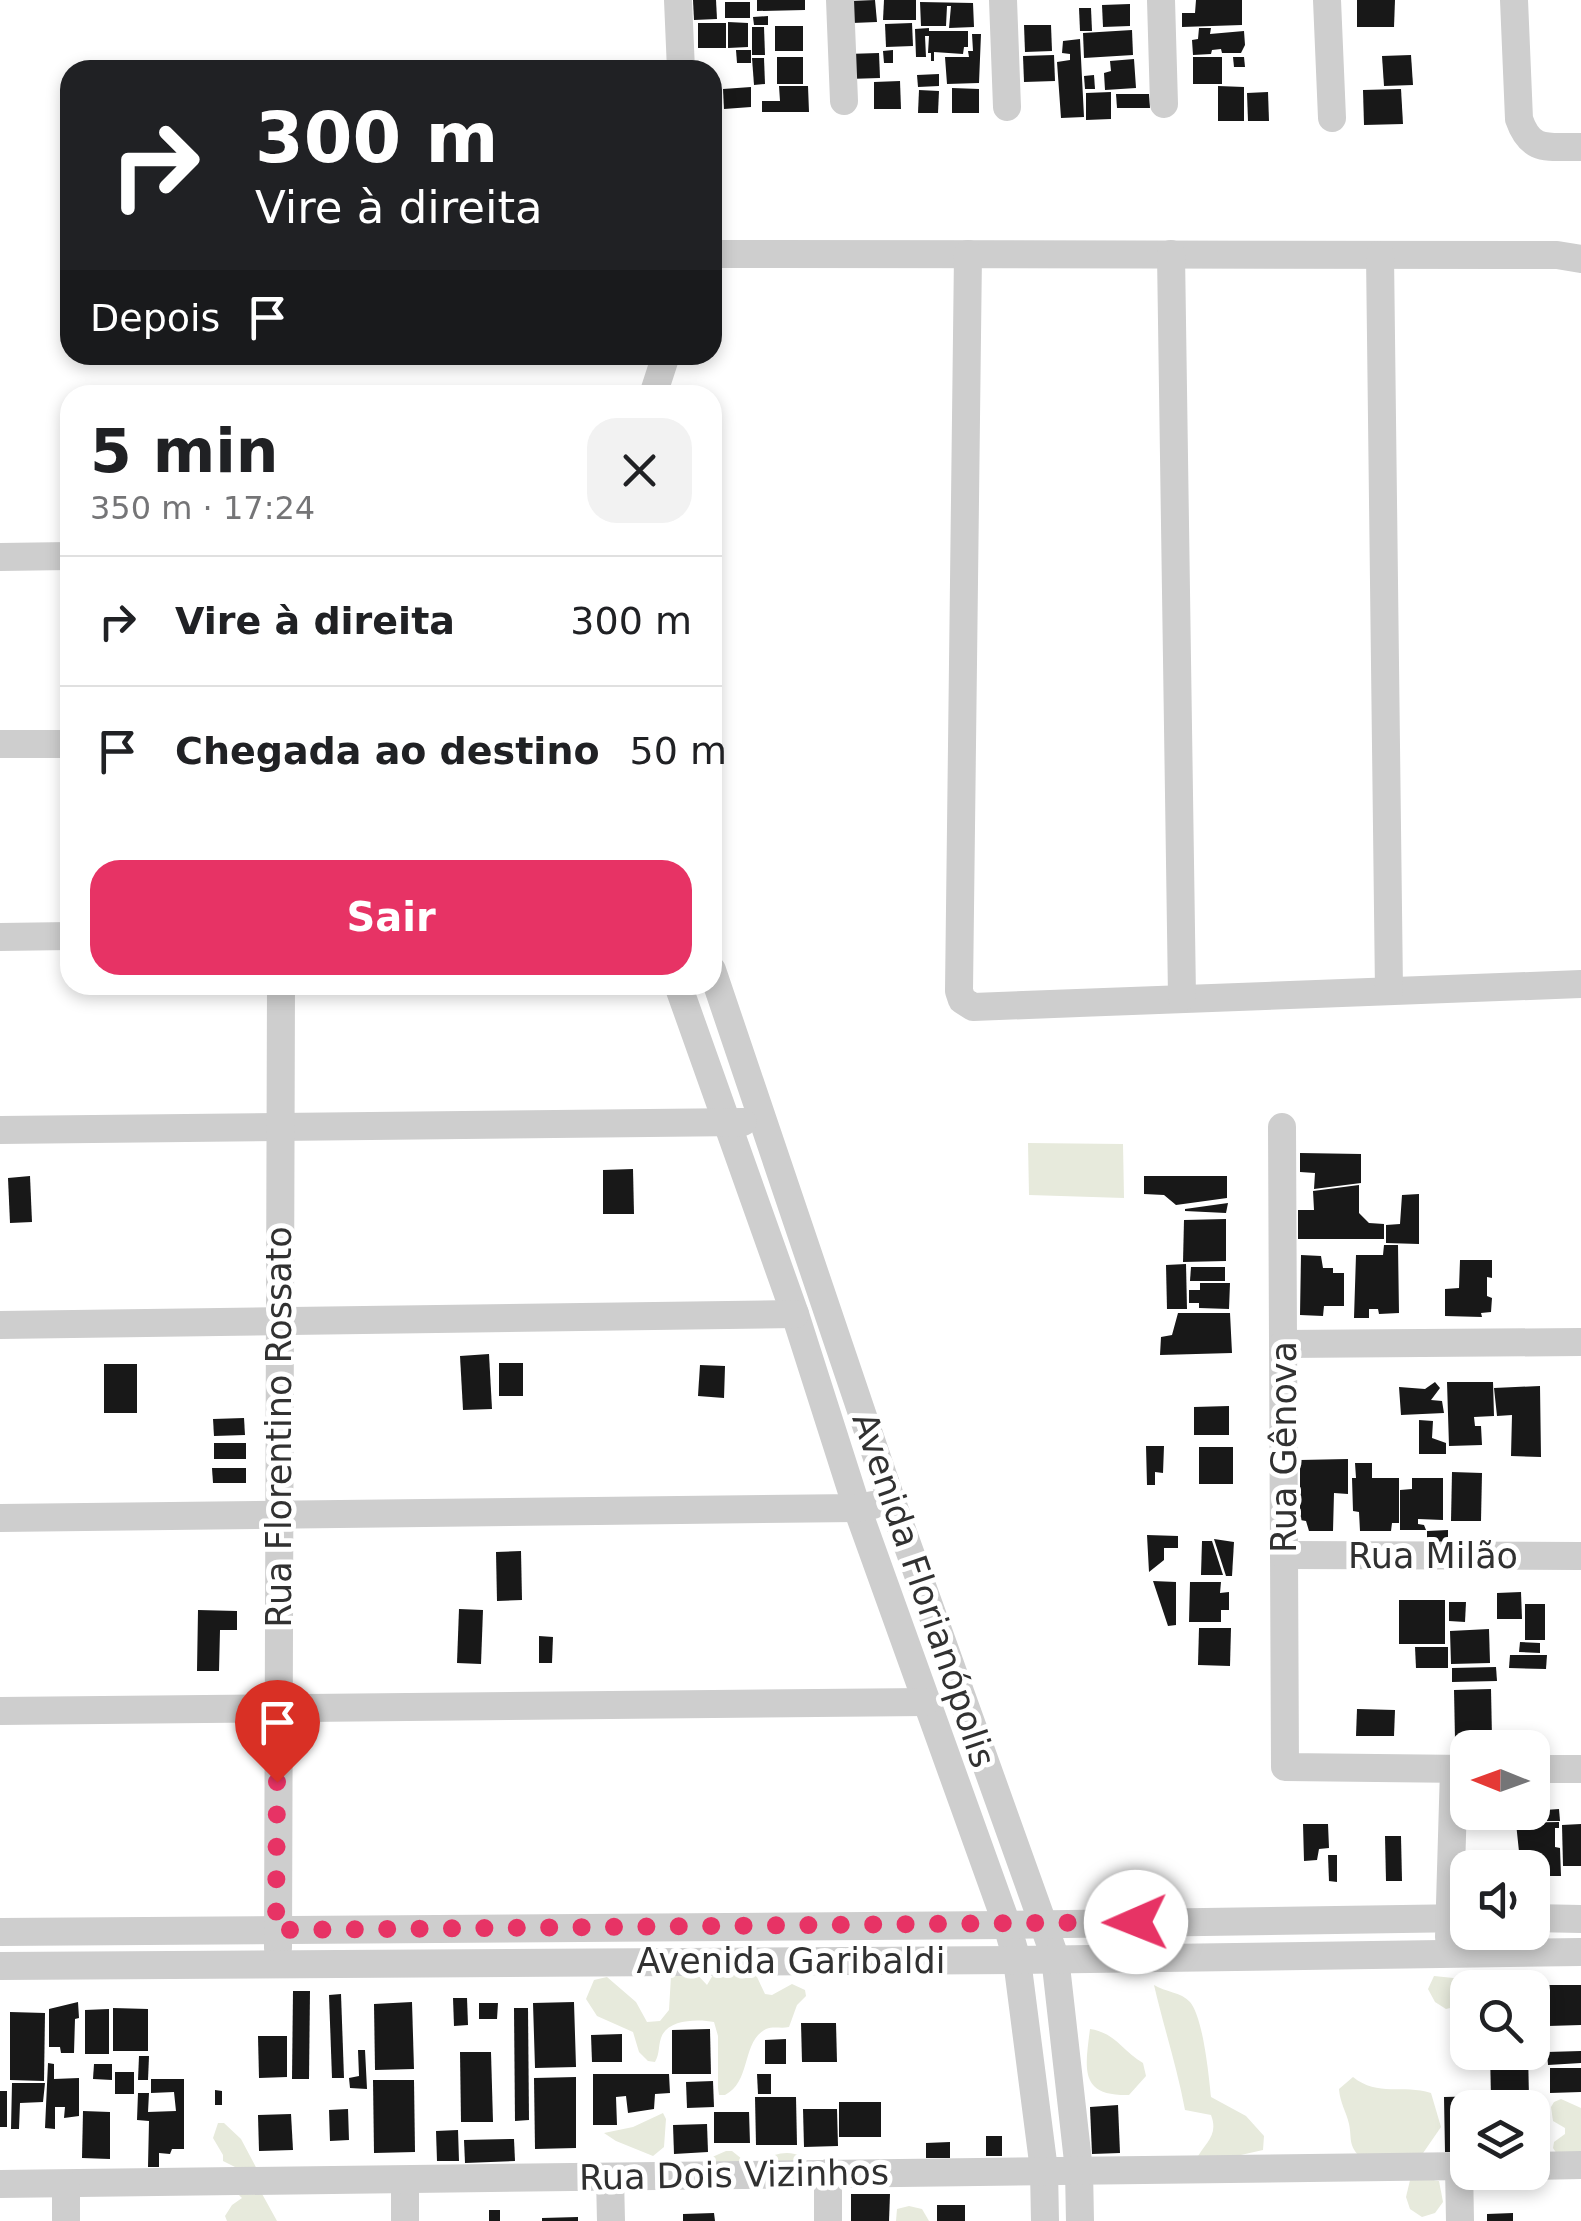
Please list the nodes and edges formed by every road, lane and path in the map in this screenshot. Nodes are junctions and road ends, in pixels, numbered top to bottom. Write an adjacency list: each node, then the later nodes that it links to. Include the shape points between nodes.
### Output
1 (678, 0): 7 (street)
2 (840, 0): 8 (street)
3 (1003, 0): 10 (street)
4 (1161, 0): 9 (street)
5 (1327, 0): 11 (street)
6 (1514, 0): 12 (street, via 1518,119 1531,143)
7 (681, 60)
8 (844, 101)
9 (1164, 104)
10 (1007, 107)
11 (1332, 118)
12 (1581, 147)
13 (722, 254): 14 (street)
14 (968, 254): 15 (street); 29 (street, via 959,991 973,1007)
15 (1171, 254): 16 (street); 29 (street)
16 (1380, 255): 17 (street); 25 (street)
17 (1581, 259)
18 (60, 556): 19 (street)
19 (0, 557)
20 (0, 744): 21 (street)
21 (60, 744)
22 (60, 936): 23 (street)
23 (0, 937)
24 (1581, 984): 25 (street)
25 (1388, 991): 29 (street)
26 (281, 995): 32 (street, Rua Florentino Rossato)
27 (682, 995): 31 (street, Avenida Florianópolis)
28 (721, 995): 30 (street, Avenida Florianópolis)
29 (1182, 997)
30 (763, 1119): 31 (street); 40 (street, Avenida Florianópolis)
31 (727, 1125): 32 (street); 35 (street, Avenida Florianópolis)
32 (280, 1126): 34 (street); 36 (street, Rua Florentino Rossato)
33 (1282, 1127): 39 (street, Rua Gênova)
34 (0, 1130)
35 (794, 1314): 36 (street); 41 (street, Avenida Florianópolis)
36 (280, 1321): 37 (street); 42 (street, Rua Florentino Rossato)
37 (0, 1325)
38 (1581, 1342): 39 (street)
39 (1283, 1344): 44 (street, Rua Gênova)
40 (892, 1502): 41 (street); 56 (street, Avenida Florianópolis)
41 (857, 1508): 42 (street); 46 (street, Avenida Florianópolis)
42 (279, 1515): 43 (street); 47 (street, Rua Florentino Rossato)
43 (0, 1518)
44 (1284, 1555): 45 (street, Rua Milão); 49 (street, Rua Gênova, via 1285,1768)
45 (1581, 1556)
46 (926, 1702): 47 (street); 55 (street, Avenida Florianópolis)
47 (278, 1709): 48 (street); 57 (street, Rua Florentino Rossato)
48 (0, 1711)
49 (1450, 1769)
50 (1550, 1769): 51 (street)
51 (1581, 1769)
52 (1450, 1918): 56 (street, Avenida Garibaldi)
53 (1550, 1918): 54 (street)
54 (1581, 1918)
55 (1008, 1925): 56 (street, Avenida Garibaldi); 57 (street, Avenida Garibaldi); 63 (street, Avenida Florianópolis)
56 (1046, 1925): 62 (street, Avenida Florianópolis)
57 (276, 1930): 58 (street, Avenida Garibaldi); 64 (street, Rua Florentino Rossato)
58 (0, 1932)
59 (1450, 1950): 61 (street)
60 (1581, 1952): 61 (street, Avenida Garibaldi)
61 (1449, 1954): 62 (street, Avenida Garibaldi)
62 (1055, 1957): 63 (street, Avenida Garibaldi); 70 (street, Avenida Florianópolis)
63 (1017, 1960): 64 (street, Avenida Garibaldi); 69 (street, Avenida Florianópolis)
64 (280, 1965): 65 (street, Avenida Garibaldi)
65 (0, 1966)
66 (1581, 2165): 68 (street)
67 (1450, 2166): 70 (street, Rua Dois Vizinhos)
68 (1550, 2166)
69 (1044, 2170): 70 (street, Rua Dois Vizinhos); 71 (street, Rua Dois Vizinhos); 81 (street, Avenida Florianópolis)
70 (1079, 2170): 82 (street, Avenida Florianópolis)
71 (828, 2173): 72 (street, Rua Dois Vizinhos); 80 (street)
72 (610, 2177): 73 (street, Rua Dois Vizinhos); 79 (street)
73 (404, 2181): 75 (street, Rua Dois Vizinhos); 78 (street)
74 (0, 2184): 75 (street, Rua Dois Vizinhos)
75 (66, 2185): 77 (street)
76 (1462, 2190): 83 (street)
77 (66, 2221)
78 (405, 2221)
79 (611, 2221)
80 (828, 2221)
81 (1045, 2221)
82 (1080, 2221)
83 (1460, 2221)

